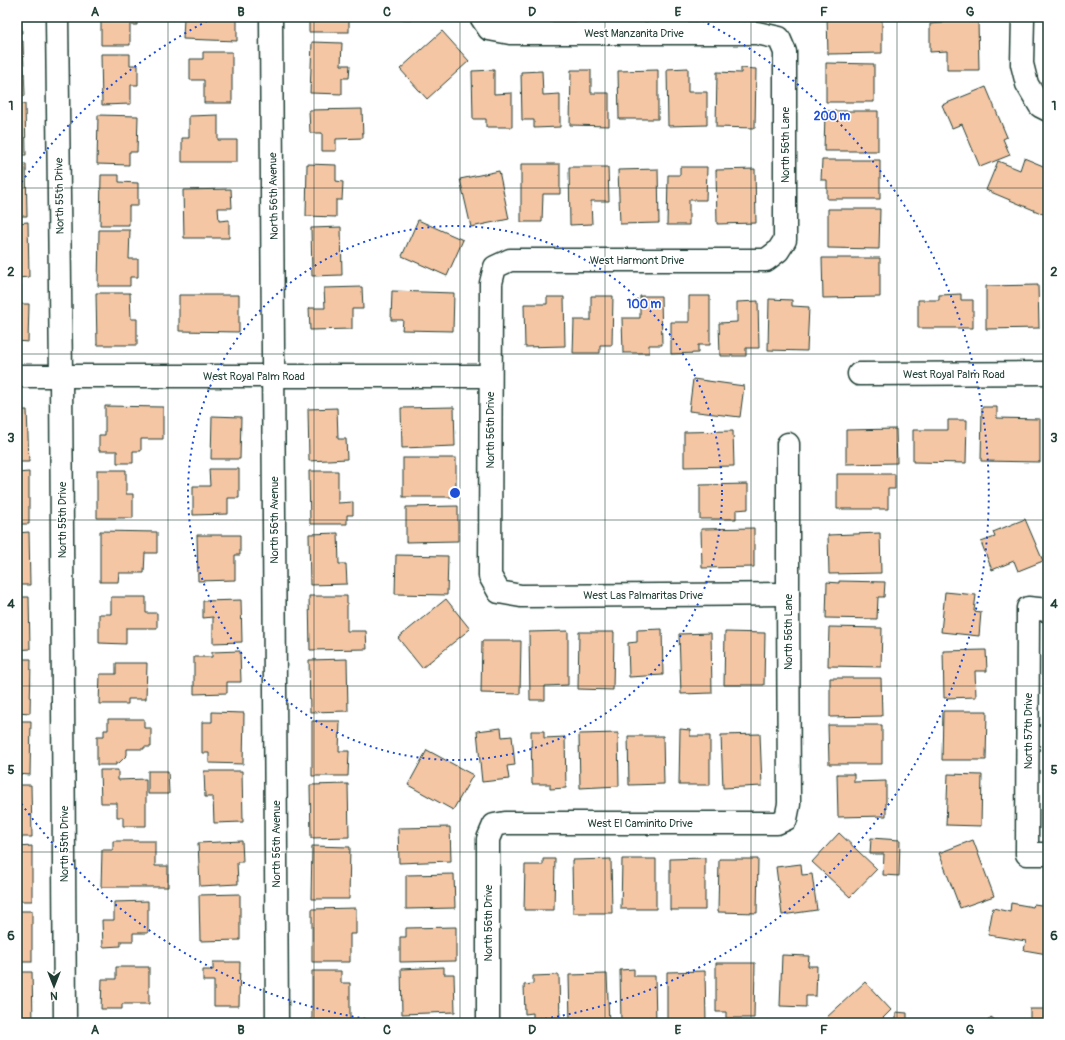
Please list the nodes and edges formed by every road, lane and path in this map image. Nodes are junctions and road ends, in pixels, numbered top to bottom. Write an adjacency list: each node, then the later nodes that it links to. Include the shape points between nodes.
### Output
1 (57, 17): 12 (street, North 55th Drive)
2 (271, 17): 13 (street, North 56th Avenue)
3 (1023, 17): 6 (street, via 1022,64 1027,84 1040,106)
4 (485, 23): 5 (street, West Manzanita Drive, via 510,33 757,33)
5 (779, 38): 7 (street, North 56th Lane, via 784,52 785,240)
6 (1048, 110)
7 (778, 251): 8 (street, West Harmont Drive, via 766,260 510,260)
8 (495, 266): 14 (street, North 56th Drive, via 491,282)
9 (1048, 373): 10 (street, West Royal Palm Road)
10 (859, 374)
11 (17, 376): 12 (street, West Royal Palm Road)
12 (61, 376): 13 (street, West Royal Palm Road); 22 (street, North 55th Drive)
13 (274, 376): 14 (street, West Royal Palm Road); 23 (street, North 56th Avenue)
14 (490, 376): 16 (street, North 56th Drive, via 490,576)
15 (788, 444): 17 (street, North 56th Lane)
16 (499, 592): 17 (street, West Las Palmaritas Drive, via 521,596)
17 (788, 594): 19 (street, North 56th Lane, via 789,804)
18 (1038, 609): 21 (street, North 57th Drive)
19 (786, 819): 20 (street, West El Caminito Drive, via 777,823)
20 (494, 825): 24 (street, North 56th Drive, via 488,839)
21 (1038, 854)
22 (65, 1023)
23 (278, 1023)
24 (488, 1023)

